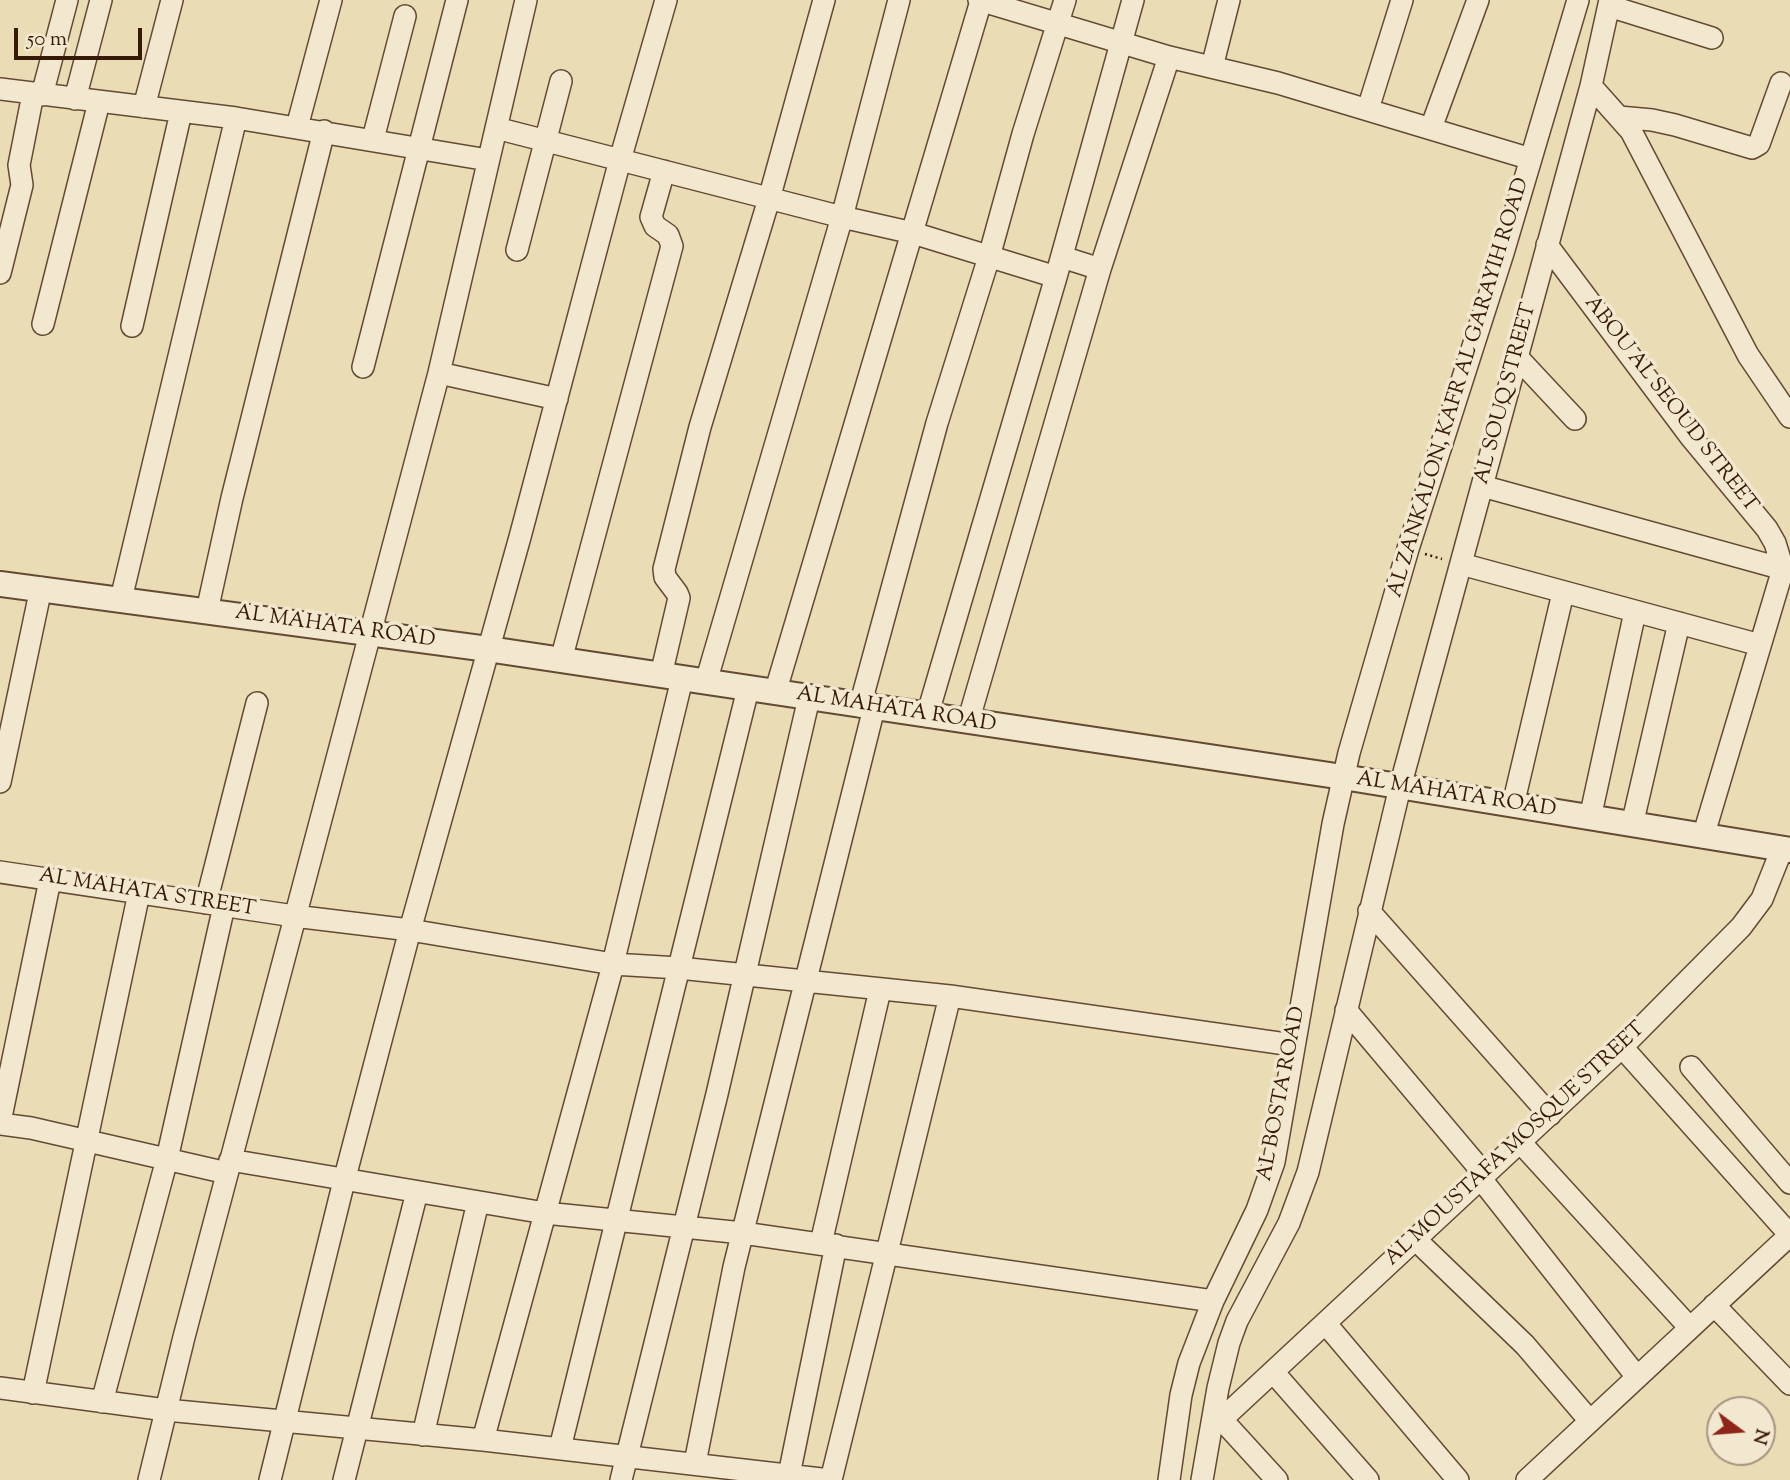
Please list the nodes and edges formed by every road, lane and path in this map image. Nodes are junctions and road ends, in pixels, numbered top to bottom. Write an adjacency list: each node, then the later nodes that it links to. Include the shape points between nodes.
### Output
1 (67, 0): 30 (street)
2 (101, 0): 31 (street)
3 (172, 0): 33 (street)
4 (331, 0): 38 (street)
5 (457, 0): 44 (street)
6 (526, 0): 39 (street)
7 (666, 0): 47 (street)
8 (824, 0): 49 (street)
9 (899, 0): 50 (street)
10 (980, 0): 19 (street); 51 (street)
11 (1065, 0): 19 (street)
12 (1133, 0): 23 (street)
13 (1229, 0): 25 (street)
14 (1402, 0): 34 (street)
15 (1478, 0): 40 (street)
16 (1578, 0): 20 (street, AL ZANKALON, KAFR AL GARAYIH ROAD)
17 (1609, 3): 21 (street); 22 (street, AL SOUQ STREET)
18 (405, 16): 42 (street)
19 (1058, 24): 23 (street); 54 (street)
20 (1570, 29): 22 (street); 45 (street, AL ZANKALON, KAFR AL GARAYIH ROAD)
21 (1712, 38)
22 (1601, 41): 28 (street, AL SOUQ STREET)
23 (1121, 43): 24 (street); 55 (street)
24 (1169, 57): 25 (street); 56 (street)
25 (1212, 67): 34 (street)
26 (561, 81): 43 (street)
27 (1781, 83): 36 (street, via 1759,144 1752,148 1664,122)
28 (1591, 86): 36 (street); 52 (street, AL SOUQ STREET)
29 (0, 89): 30 (street)
30 (37, 94): 31 (street); 57 (street, via 19,165 22,185)
31 (75, 99): 32 (street)
32 (99, 102): 33 (street); 58 (street)
33 (144, 107): 35 (street)
34 (1368, 110): 40 (street)
35 (181, 112): 37 (street); 59 (street)
36 (1619, 117): 64 (street, via 1640,146 1748,355)
37 (236, 118): 38 (street); 73 (street)
38 (297, 127): 41 (street)
39 (496, 128): 43 (street); 46 (street)
40 (1432, 128): 45 (street)
41 (324, 131): 42 (street); 74 (street)
42 (373, 139): 44 (street)
43 (546, 141): 47 (street); 53 (street)
44 (417, 148): 46 (street); 61 (street)
45 (1531, 159): 67 (street, AL ZANKALON, KAFR AL GARAYIH ROAD)
46 (488, 160): 62 (street)
47 (620, 160): 48 (street); 63 (street)
48 (664, 171): 49 (street); 80 (street, via 651,217 668,235 671,246)
49 (769, 198): 50 (street); 81 (street, via 664,569 678,598)
50 (842, 217): 51 (street); 82 (street)
51 (913, 233): 54 (street); 84 (street)
52 (1547, 245): 60 (street, AL SOUQ STREET); 69 (street, ABOU AL SEOUD STREET, via 1690,436 1767,529)
53 (517, 250)
54 (989, 257): 55 (street); 87 (street, via 937,423)
55 (1059, 267): 56 (street); 88 (street)
56 (1100, 269): 89 (street)
57 (0, 272)
58 (43, 324)
59 (132, 326)
60 (1517, 357): 65 (street); 66 (street, AL SOUQ STREET)
61 (363, 367)
62 (439, 373): 63 (street); 77 (street)
63 (557, 399): 79 (street)
64 (1790, 416)
65 (1574, 419)
66 (1482, 486): 68 (street, AL SOUQ STREET); 69 (street)
67 (1408, 549): 68 (path); 91 (street, AL ZANKALON, KAFR AL GARAYIH ROAD)
68 (1461, 564): 72 (street); 91 (street, AL SOUQ STREET)
69 (1787, 570): 78 (street)
70 (0, 584): 71 (street, AL MAHATA ROAD)
71 (41, 589): 73 (street, AL MAHATA ROAD); 90 (street)
72 (1563, 593): 75 (street); 92 (street)
73 (121, 599): 74 (street, AL MAHATA ROAD)
74 (207, 611): 77 (street, AL MAHATA ROAD)
75 (1635, 612): 76 (street); 93 (street)
76 (1679, 623): 78 (street); 94 (street)
77 (369, 633): 79 (street, AL MAHATA ROAD); 102 (street)
78 (1760, 645): 95 (street)
79 (488, 649): 80 (street, AL MAHATA ROAD); 103 (street)
80 (561, 660): 81 (street, AL MAHATA ROAD)
81 (671, 677): 82 (street, AL MAHATA ROAD); 104 (street)
82 (706, 682): 83 (street, AL MAHATA ROAD)
83 (748, 689): 84 (street, AL MAHATA ROAD); 105 (street)
84 (775, 693): 85 (street, AL MAHATA ROAD)
85 (809, 698): 87 (street, AL MAHATA ROAD); 106 (street)
86 (257, 703): 100 (street)
87 (867, 707): 88 (street, AL MAHATA ROAD); 107 (street)
88 (927, 716): 89 (street, AL MAHATA ROAD)
89 (968, 722): 91 (street, AL MAHATA ROAD)
90 (0, 782)
91 (1372, 782): 92 (street, AL MAHATA ROAD); 101 (street, AL BOSTA ROAD); 111 (street, AL BOSTA ROAD)
92 (1513, 805): 93 (street, AL MAHATA ROAD)
93 (1590, 818): 94 (street, AL MAHATA ROAD)
94 (1632, 825): 95 (street, AL MAHATA ROAD)
95 (1703, 837): 96 (street, AL MAHATA ROAD)
96 (1786, 850): 112 (street, AL MOUSTAFA MOSQUE STREET, via 1748,920)
97 (0, 872): 98 (street, AL MAHATA STREET)
98 (50, 880): 99 (street, AL MAHATA STREET); 115 (street)
99 (139, 893): 100 (street, AL MAHATA STREET); 116 (street)
100 (215, 904): 102 (street, AL MAHATA STREET); 118 (street)
101 (1369, 911): 110 (street, AL BOSTA ROAD); 114 (street)
102 (294, 916): 103 (street, AL MAHATA STREET); 119 (street)
103 (410, 930): 104 (street, AL MAHATA STREET); 121 (street)
104 (613, 964): 105 (street, AL MAHATA STREET); 125 (street)
105 (679, 968): 106 (street, AL MAHATA STREET); 126 (street)
106 (745, 976): 107 (street, AL MAHATA STREET); 127 (street)
107 (807, 981): 108 (street, AL MAHATA STREET); 128 (street)
108 (880, 990): 109 (street, AL MAHATA STREET); 131 (street)
109 (950, 996): 111 (street, AL MAHATA STREET); 132 (street)
110 (1346, 1010): 120 (street); 144 (street, AL BOSTA ROAD, via 1308,1172 1289,1223 1237,1321 1222,1365)
111 (1293, 1045): 133 (street, AL BOSTA ROAD, via 1267,1186)
112 (1622, 1046): 114 (street, AL MOUSTAFA MOSQUE STREET); 129 (street)
113 (1691, 1068): 122 (street)
114 (1550, 1115): 117 (street, AL MOUSTAFA MOSQUE STREET)
115 (0, 1123): 116 (street)
116 (85, 1140): 118 (street); 141 (street)
117 (1520, 1142): 120 (street, AL MOUSTAFA MOSQUE STREET); 136 (street)
118 (167, 1159): 119 (street); 142 (street)
119 (229, 1167): 121 (street); 143 (street)
120 (1483, 1177): 130 (street, AL MOUSTAFA MOSQUE STREET); 138 (street)
121 (344, 1181): 123 (street); 146 (street)
122 (1790, 1183)
123 (417, 1192): 124 (street); 147 (street)
124 (478, 1202): 125 (street); 148 (street)
125 (545, 1213): 126 (street); 149 (street)
126 (617, 1220): 127 (street); 150 (street)
127 (685, 1226): 128 (street); 151 (street)
128 (743, 1233): 131 (street); 152 (street)
129 (1790, 1235): 134 (street)
130 (1416, 1240): 135 (street, AL MOUSTAFA MOSQUE STREET); 145 (street, via 1525,1345)
131 (828, 1244): 132 (street); 154 (street)
132 (888, 1253): 133 (street); 159 (street)
133 (1213, 1301): 160 (street, AL BOSTA ROAD, via 1181,1395)
134 (1714, 1305): 136 (street); 139 (street)
135 (1326, 1324): 137 (street, AL MOUSTAFA MOSQUE STREET); 164 (street)
136 (1690, 1328): 138 (street)
137 (1274, 1373): 144 (street, AL MOUSTAFA MOSQUE STREET); 163 (street)
138 (1637, 1377): 145 (street)
139 (1790, 1384)
140 (0, 1388): 141 (street)
141 (33, 1393): 142 (street)
142 (103, 1402): 143 (street)
143 (166, 1410): 146 (street); 155 (street)
144 (1218, 1415): 161 (street, AL BOSTA ROAD); 162 (street)
145 (1590, 1421): 165 (street)
146 (284, 1423): 147 (street); 156 (street)
147 (357, 1428): 148 (street); 157 (street)
148 (423, 1434): 149 (street)
149 (483, 1440): 150 (street)
150 (560, 1448): 151 (street)
151 (627, 1456): 152 (street); 158 (street)
152 (695, 1463): 153 (street)
153 (746, 1475): 154 (street)
154 (789, 1475): 159 (street)
155 (149, 1480)
156 (270, 1480)
157 (344, 1480)
158 (621, 1480)
159 (831, 1480)
160 (1169, 1480)
161 (1202, 1480)
162 (1277, 1480)
163 (1368, 1480)
164 (1458, 1480)
165 (1527, 1480)

